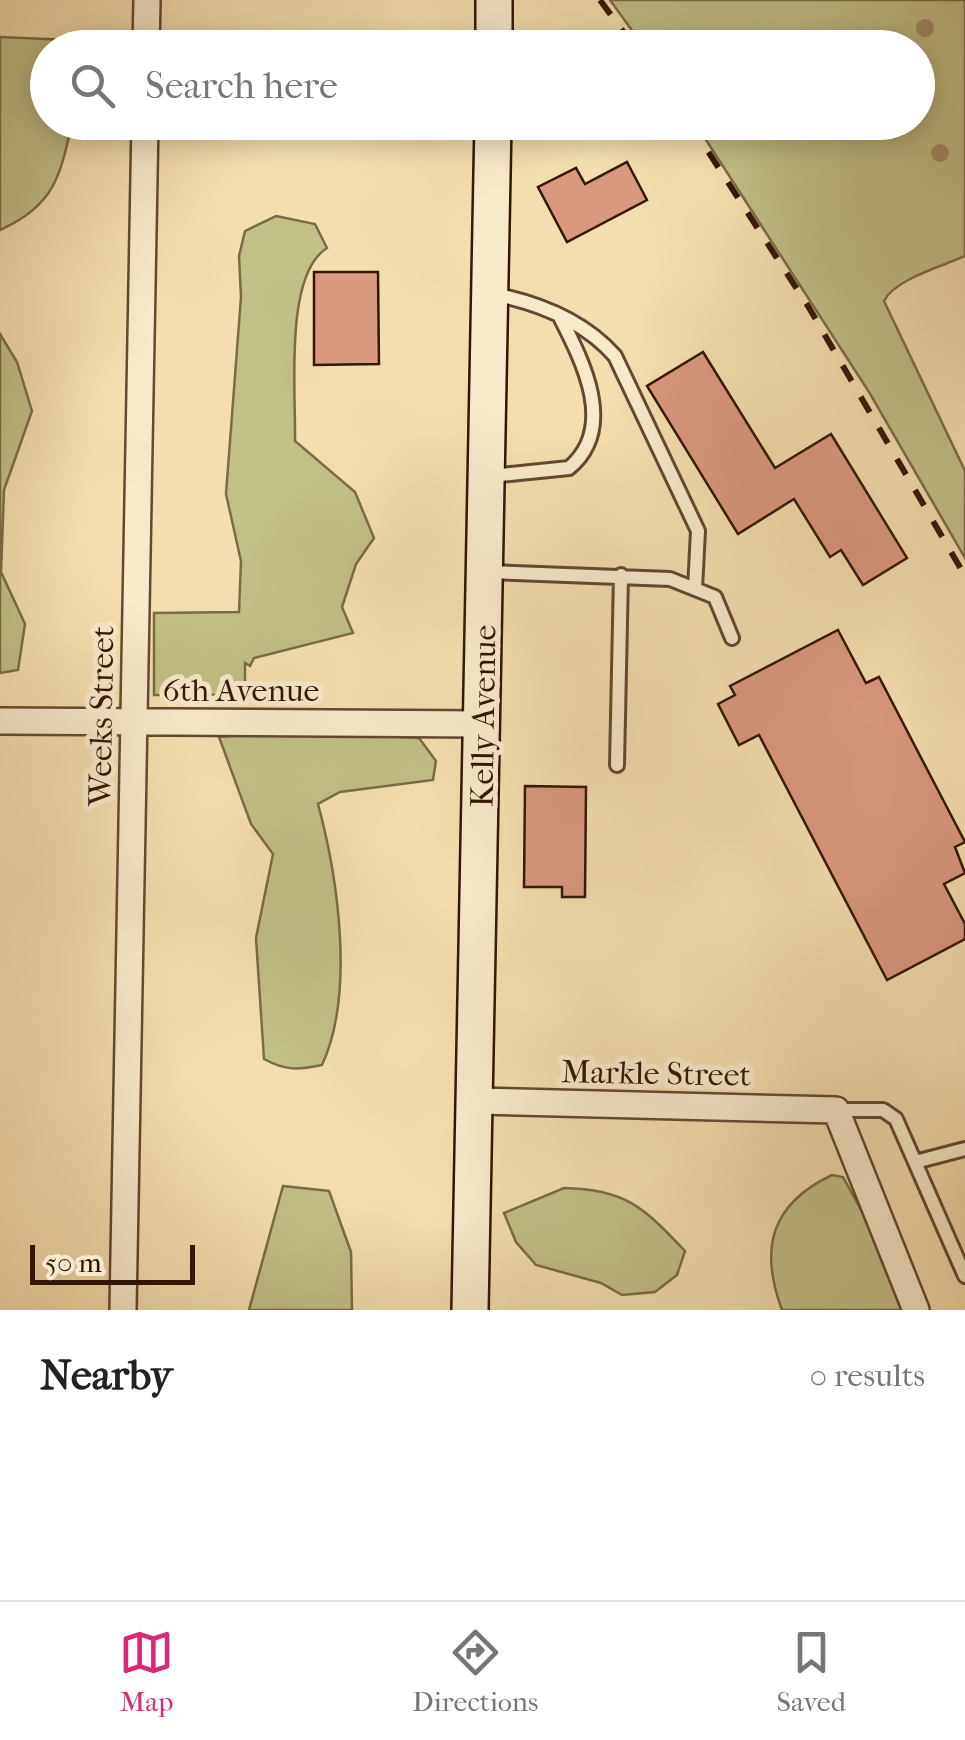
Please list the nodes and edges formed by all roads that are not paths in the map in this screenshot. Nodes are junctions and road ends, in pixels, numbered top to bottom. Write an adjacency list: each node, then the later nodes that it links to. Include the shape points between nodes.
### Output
1 (147, 0): 3 (street)
2 (494, 0): 4 (main road)
3 (146, 30)
4 (494, 30)
5 (145, 140): 15 (street, Weeks Street)
6 (494, 140): 7 (main road, Kelly Avenue)
7 (490, 293): 8 (lane); 9 (main road, Kelly Avenue)
8 (560, 315): 9 (lane, via 594,406 582,458 556,472); 12 (lane, via 615,356 698,532)
9 (487, 476): 10 (main road, Kelly Avenue)
10 (486, 572): 11 (lane); 16 (main road, Kelly Avenue)
11 (620, 574): 12 (lane); 17 (lane)
12 (695, 589): 13 (lane, via 714,597)
13 (732, 638)
14 (0, 721): 15 (street, 6th Avenue)
15 (135, 722): 16 (street, 6th Avenue); 23 (street, Weeks Street)
16 (482, 724): 18 (main road, Kelly Avenue)
17 (617, 764)
18 (476, 1101): 19 (street, Markle Street); 24 (main road, Kelly Avenue)
19 (836, 1110): 21 (lane, via 892,1114); 25 (street)
20 (965, 1149): 21 (lane)
21 (915, 1162): 22 (lane)
22 (965, 1276)
23 (123, 1310)
24 (470, 1310)
25 (916, 1310)

